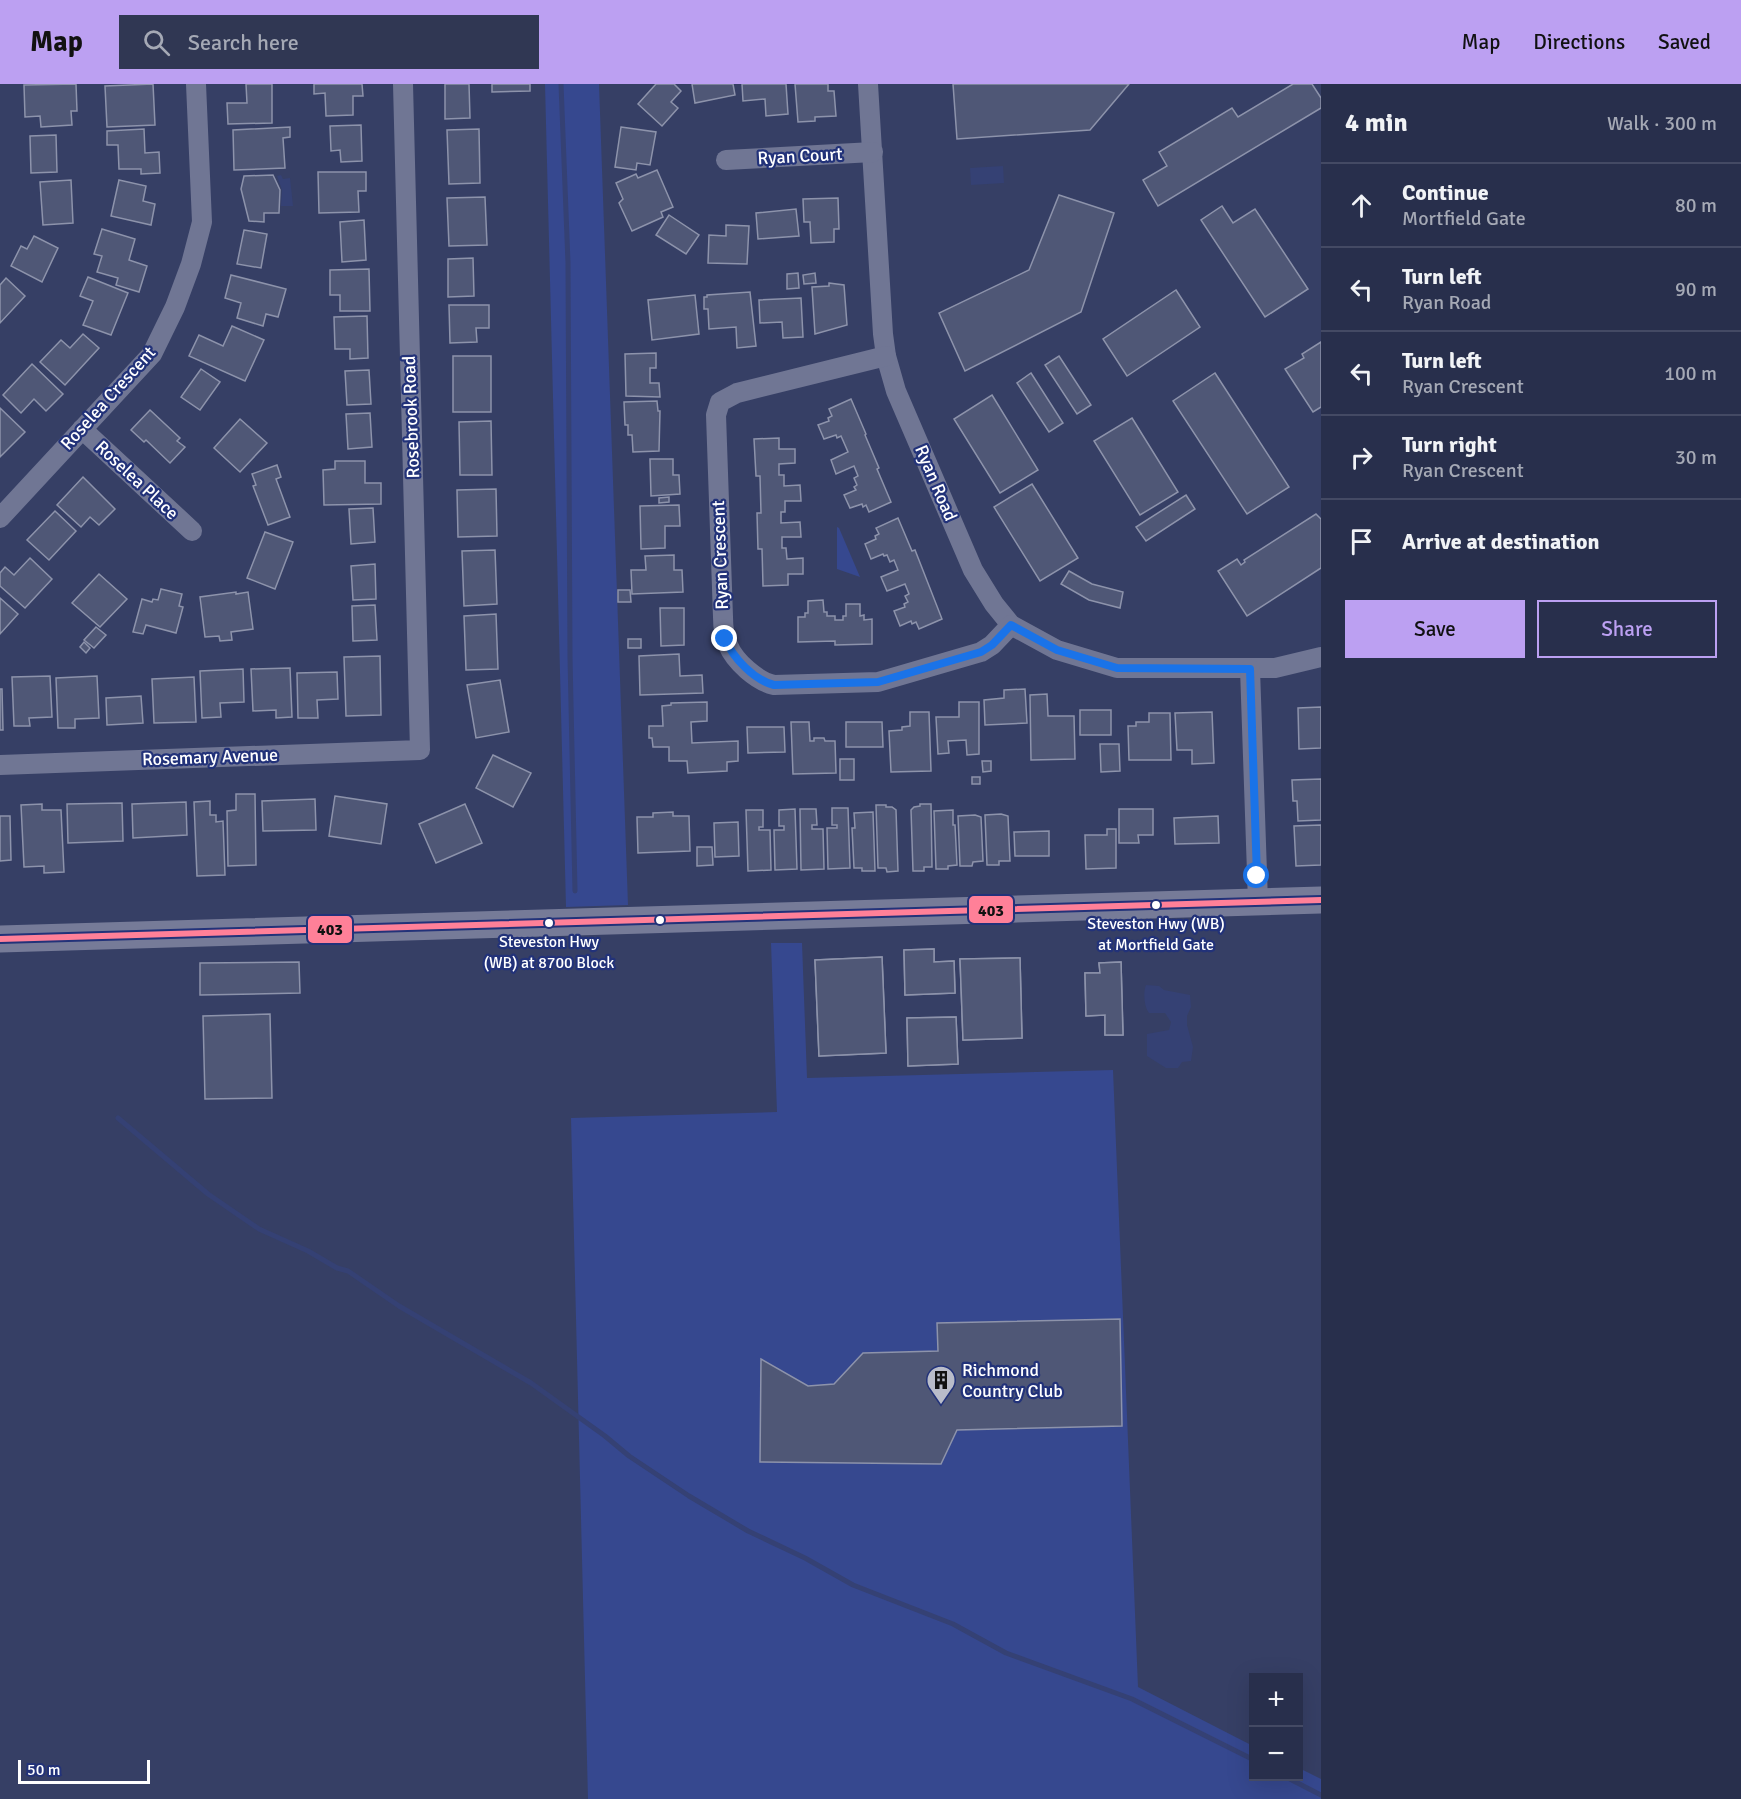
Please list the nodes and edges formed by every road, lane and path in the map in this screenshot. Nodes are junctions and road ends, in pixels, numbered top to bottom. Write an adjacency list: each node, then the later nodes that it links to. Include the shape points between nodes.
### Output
1 (196, 84): 7 (street, Roselea Crescent, via 202,222 191,264 152,354)
2 (403, 84): 13 (street, Rosebrook Road)
3 (868, 84): 4 (street, Ryan Road)
4 (873, 152): 5 (street, Ryan Court); 6 (street, Ryan Road)
5 (726, 160)
6 (886, 356): 10 (street, Ryan Road, via 896,392 973,570); 10 (street, Ryan Crescent, via 714,396 724,632 732,653 759,679 774,685 869,682 981,652)
7 (82, 429): 8 (street, Roselea Crescent); 9 (street, Roselea Place)
8 (0, 518)
9 (192, 531)
10 (1011, 625): 12 (street, Ryan Road, via 1057,650 1117,668)
11 (1321, 657): 12 (street, Ryan Road, via 1275,668)
12 (1250, 669): 16 (street)
13 (420, 750): 14 (street, Rosemary Avenue)
14 (0, 765)
15 (1321, 900): 16 (main road)
16 (1258, 902): 17 (main road)
17 (0, 939)

